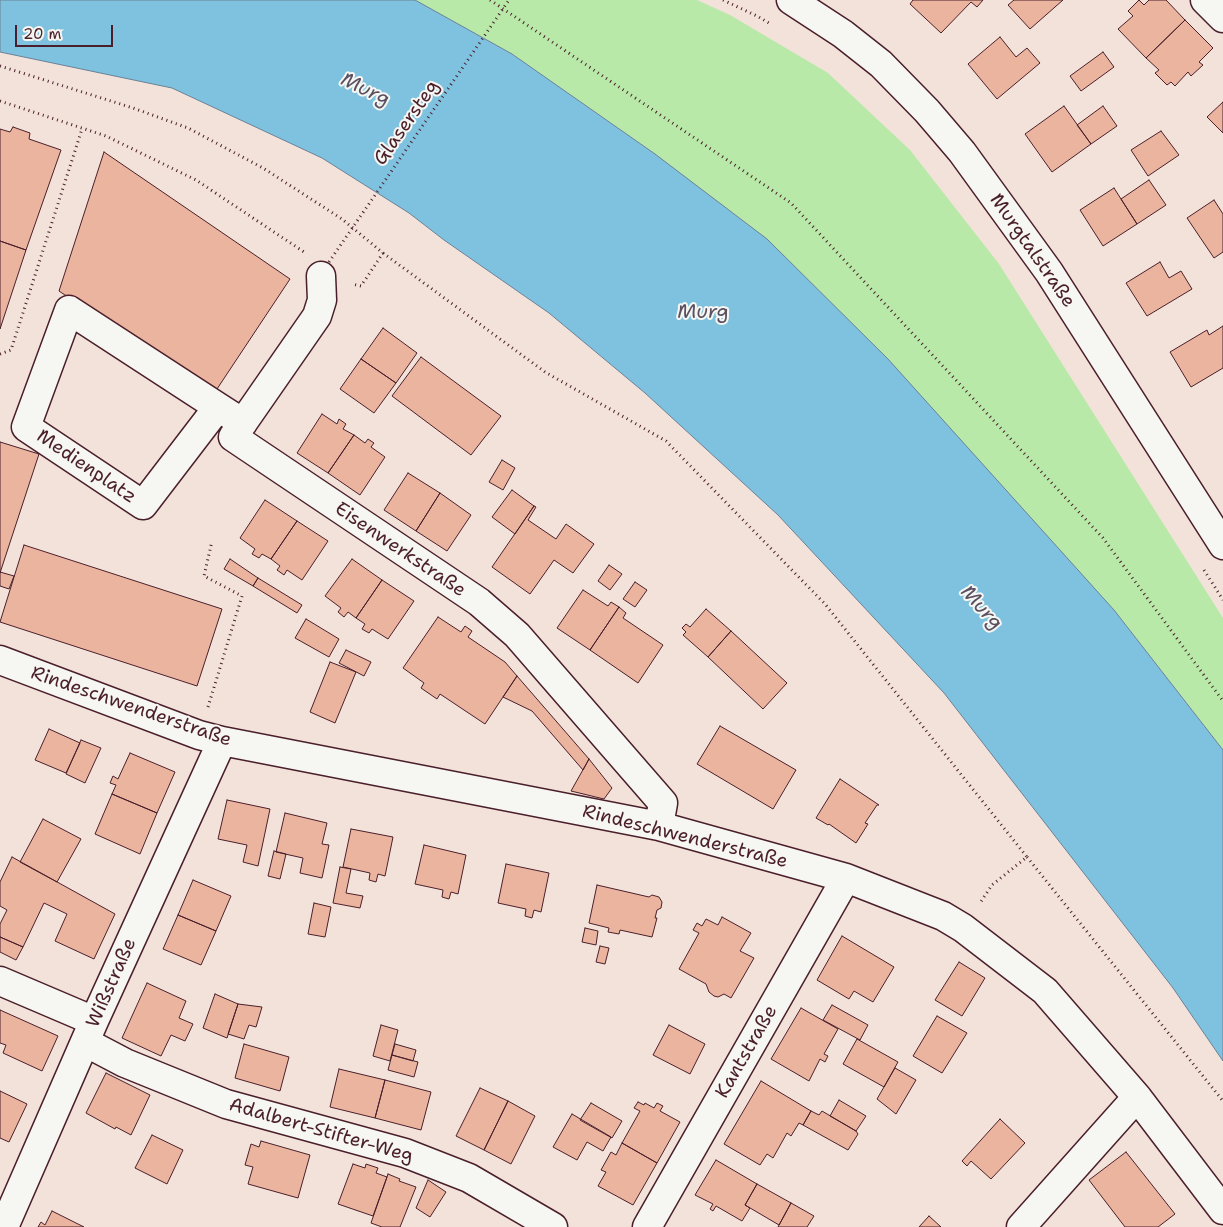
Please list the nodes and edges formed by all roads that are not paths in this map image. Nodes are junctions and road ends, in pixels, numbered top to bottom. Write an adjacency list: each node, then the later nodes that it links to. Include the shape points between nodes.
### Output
1 (791, 0): 7 (street, Murgtalstraße, via 843,34 886,69 962,152 1049,272)
2 (1205, 0): 3 (street)
3 (1223, 18)
4 (325, 269): 6 (street, Eisenwerkstraße, via 317,316)
5 (218, 407): 5 (street, Medienplatz, via 69,310 26,427 143,506); 6 (street, Medienplatz)
6 (243, 423): 10 (street, Eisenwerkstraße, via 232,437 479,602 517,635 662,803)
7 (1223, 545)
8 (0, 660): 9 (street, Rindeschwenderstraße)
9 (211, 738): 10 (street, Rindeschwenderstraße); 13 (street, Wißstraße)
10 (659, 826): 11 (street, Rindeschwenderstraße)
11 (846, 878): 14 (street, Rindeschwenderstraße, via 943,916 963,928 1045,991); 18 (street, Kantstraße)
12 (0, 981): 13 (street, Adalbert-Stifter-Weg)
13 (90, 1032): 16 (street, Wißstraße); 17 (street, Adalbert-Stifter-Weg, via 125,1063 226,1104 405,1153 469,1178)
14 (1138, 1096): 15 (street, Rindeschwenderstraße); 19 (street)
15 (1223, 1210)
16 (4, 1227)
17 (553, 1227)
18 (647, 1227)
19 (1021, 1227)

